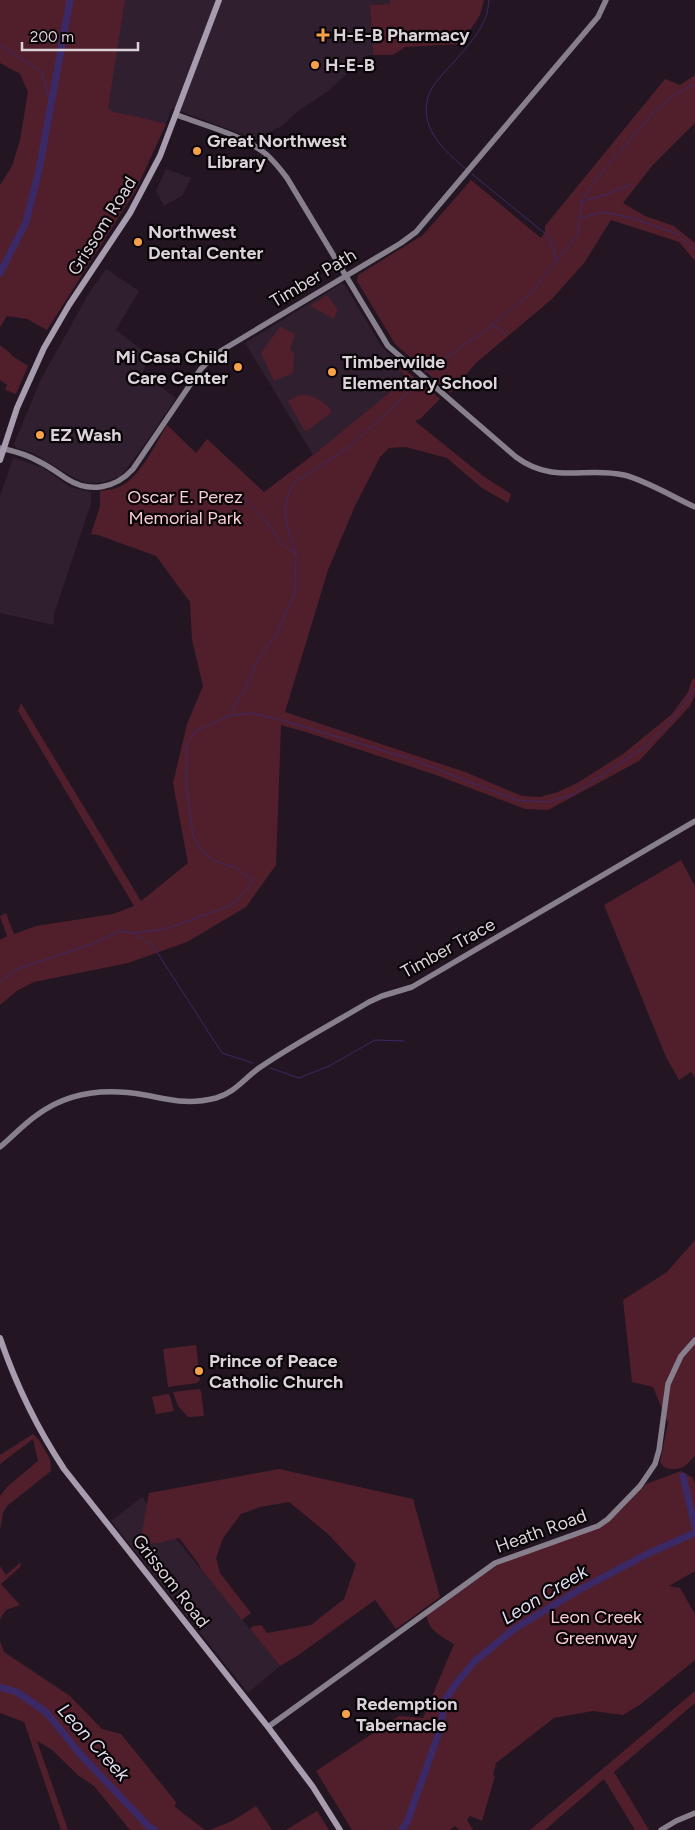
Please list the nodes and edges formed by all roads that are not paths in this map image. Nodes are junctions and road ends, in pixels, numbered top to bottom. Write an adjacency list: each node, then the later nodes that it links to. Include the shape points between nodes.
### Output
1 (606, 0): 4 (street, Timber Path, via 598,17 425,223 401,243)
2 (218, 1): 3 (main road, Grissom Road)
3 (177, 115): 4 (street, via 245,141 274,162 287,178); 5 (main road, Grissom Road, via 143,191 69,305 44,350)
4 (345, 276): 5 (street, Timber Path, via 214,355 200,370 133,469 117,482 91,488 80,485 40,462); 7 (street, via 393,351 516,457 535,468 556,473 624,475)
5 (2, 448): 6 (main road, Grissom Road)
6 (0, 460)
7 (695, 507)
8 (695, 821): 9 (street, Timber Trace, via 412,988 369,1002 258,1069 233,1091 186,1103 116,1091 76,1095 36,1115)
9 (0, 1147)
10 (0, 1338): 12 (main road, Grissom Road, via 26,1405 62,1465)
11 (695, 1340): 12 (street, Heath Road, via 676,1365 668,1384 661,1443 655,1464 640,1486 608,1519 598,1526 495,1563)
12 (268, 1726): 14 (main road, Grissom Road)
13 (695, 1813): 15 (street)
14 (340, 1830)
15 (661, 1830)

